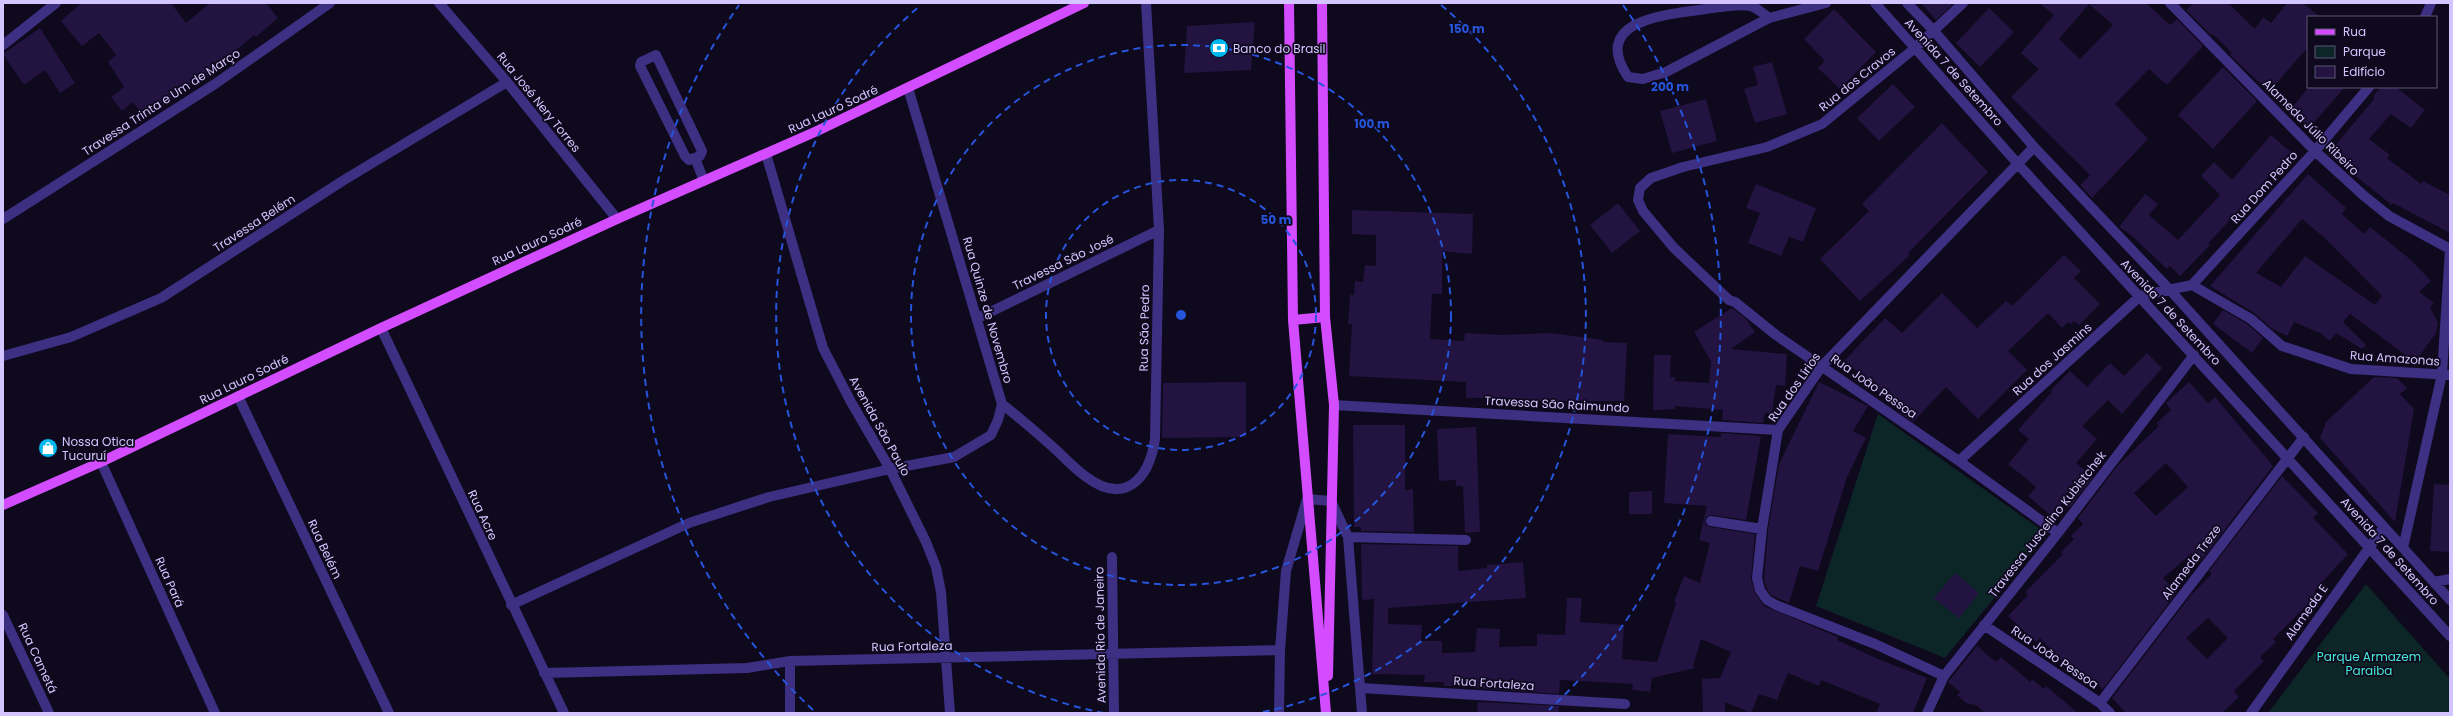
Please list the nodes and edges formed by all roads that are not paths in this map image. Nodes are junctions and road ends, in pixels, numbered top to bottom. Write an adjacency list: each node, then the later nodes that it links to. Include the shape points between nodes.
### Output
1 (56, 3): 17 (street)
2 (330, 3): 29 (street, Travessa Trinta e Um de Março, via 215,84)
3 (439, 3): 19 (street, Rua José Nery Torres)
4 (1084, 3): 20 (main road, Rua Lauro Sodré)
5 (1146, 3): 31 (street, Rua São Pedro)
6 (1288, 3): 38 (main road)
7 (1322, 3): 36 (main road)
8 (1826, 3): 15 (street)
9 (1875, 3): 18 (street, Avenida 7 de Setembro)
10 (1907, 3): 16 (street)
11 (1963, 3): 16 (street, Rua dos Cravos)
12 (2170, 3): 23 (street, Alameda Júlio Ribeiro)
13 (2430, 3): 14 (street)
14 (2425, 16)
15 (1769, 18): 15 (street, via 1751,6 1721,6 1644,20 1626,29 1617,45 1618,62 1628,77 1642,80 1666,72)
16 (1934, 31): 18 (street, Rua dos Cravos); 22 (street)
17 (3, 45)
18 (1915, 48): 26 (street, Avenida 7 de Setembro); 27 (street, Rua dos Cravos, via 1822,124 1767,147)
19 (506, 82): 30 (street, Rua José Nery Torres); 40 (street, Travessa Belém, via 344,180 161,298 71,337)
20 (908, 88): 24 (main road, Rua Lauro Sodré); 37 (street, Rua Quinze de Novembro)
21 (2368, 88): 23 (street, Rua Dom Pedro)
22 (2034, 147): 26 (street, Rua dos Lírios); 34 (street)
23 (2315, 151): 32 (street, Alameda Júlio Ribeiro, via 2389,216); 33 (street, Rua Dom Pedro)
24 (766, 154): 28 (main road, Rua Lauro Sodré); 52 (street, Avenida São Paulo, via 823,348)
25 (695, 158): 25 (street, via 700,156 702,151 656,55 641,62 640,66 685,156 688,160); 28 (street)
26 (2018, 164): 35 (street, Avenida 7 de Setembro); 42 (street, Rua dos Lírios)
27 (1651, 178): 42 (street, Rua João Pessoa, via 1640,188 1638,200 1643,211 1674,248 1729,300)
28 (704, 181): 30 (main road, Rua Lauro Sodré)
29 (3, 219)
30 (617, 219): 39 (main road, Rua Lauro Sodré)
31 (1159, 230): 37 (street, Travessa São José); 45 (street, Rua São Pedro, via 1155,440 1152,459 1144,475 1130,487 1120,490 1108,488 1086,477)
32 (2450, 248): 43 (street)
33 (2192, 285): 34 (street); 43 (street, Rua Amazonas, via 2251,319 2282,346 2351,370)
34 (2169, 289): 35 (street, Rua dos Jasmins); 48 (street)
35 (2140, 296): 41 (street, Avenida 7 de Setembro); 50 (street, Rua dos Jasmins)
36 (1326, 317): 38 (main road); 46 (main road)
37 (978, 318): 45 (street, Rua Quinze de Novembro)
38 (1293, 320): 53 (main road)
39 (381, 328): 44 (main road, Rua Lauro Sodré); 68 (street, Rua Acre)
40 (3, 356)
41 (2194, 356): 49 (street, Avenida 7 de Setembro); 59 (street, Travessa Juscelino Kubistchek)
42 (1822, 366): 47 (street, Rua dos Lírios); 50 (street, Rua João Pessoa)
43 (2446, 375): 63 (street)
44 (238, 396): 51 (main road, Rua Lauro Sodré); 83 (street, Rua Belém)
45 (1002, 404): 52 (street, via 991,434 972,447 954,457)
46 (1334, 405): 47 (street, Travessa São Raimundo); 54 (main road)
47 (1778, 430): 58 (street, Rua dos Lírios)
48 (2304, 437): 49 (street, Alameda Treze); 57 (street)
49 (2287, 457): 62 (street, Avenida 7 de Setembro); 79 (street, Alameda Treze)
50 (1959, 461): 59 (street, Rua João Pessoa)
51 (101, 462): 55 (main road, Rua Lauro Sodré); 82 (street, Rua Pará)
52 (890, 469): 68 (street, via 769,497 689,523); 74 (street, Avenida São Paulo, via 936,567)
53 (1307, 499): 54 (street); 72 (street, via 1286,571); 89 (main road)
54 (1331, 501): 60 (street); 89 (main road)
55 (3, 504)
56 (1711, 520): 58 (street)
57 (2384, 527): 62 (street, Alameda E); 63 (street)
58 (1762, 529): 77 (street, Rua dos Lírios, via 1757,578 1760,590 1767,600 1875,644)
59 (2058, 533): 70 (street, Travessa Juscelino Kubistchek)
60 (1348, 537): 61 (street); 78 (street)
61 (1466, 540)
62 (2368, 548): 71 (street, Avenida 7 de Setembro); 93 (street, Alameda E)
63 (2403, 548): 66 (street)
64 (1112, 557): 73 (street, Avenida Rio de Janeiro)
65 (2450, 579): 66 (street)
66 (2434, 582): 67 (street)
67 (2450, 600)
68 (511, 605): 76 (street, Rua Acre)
69 (3, 615): 81 (street, Rua Cametá)
70 (1984, 625): 77 (street, Travessa Juscelino Kubistchek); 79 (street, Rua João Pessoa)
71 (2450, 636)
72 (1280, 650): 73 (street, Rua Fortaleza); 88 (street)
73 (1112, 656): 74 (street, Rua Fortaleza); 87 (street, Avenida Rio de Janeiro)
74 (947, 659): 75 (street, Rua Fortaleza); 86 (street, Avenida São Paulo)
75 (790, 661): 76 (street, Rua Fortaleza, via 746,668); 85 (street)
76 (544, 673): 84 (street, Rua Acre)
77 (1944, 676): 91 (street, Travessa Juscelino Kubistchek)
78 (1361, 688): 80 (street, Rua Fortaleza); 90 (street)
79 (2100, 703): 92 (street, Rua João Pessoa)
80 (1625, 704)
81 (49, 713)
82 (215, 713)
83 (389, 713)
84 (564, 713)
85 (790, 713)
86 (950, 713)
87 (1114, 713)
88 (1279, 713)
89 (1327, 713)
90 (1362, 713)
91 (1927, 713)
92 (2110, 713)
93 (2251, 713)

